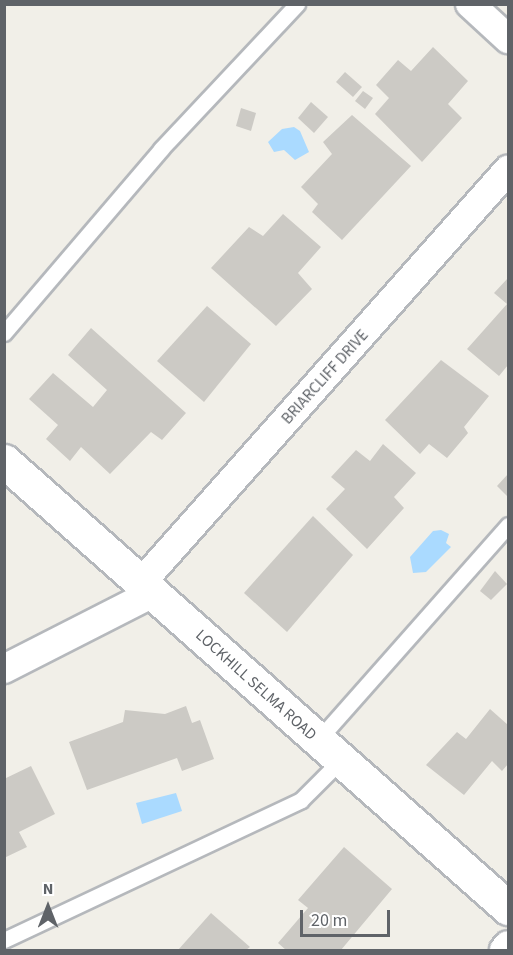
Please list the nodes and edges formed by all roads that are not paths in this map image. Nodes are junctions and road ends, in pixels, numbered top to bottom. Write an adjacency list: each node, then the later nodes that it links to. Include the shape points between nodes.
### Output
1 (297, 4): 5 (lane, via 161,149)
2 (470, 4): 3 (street)
3 (508, 39)
4 (508, 170): 8 (street, BRIARCLIFF DRIVE)
5 (4, 333)
6 (4, 461): 8 (main road, LOCKHILL SELMA ROAD)
7 (508, 525): 10 (lane)
8 (147, 588): 9 (street, BRIARCLIFF DRIVE); 10 (main road, LOCKHILL SELMA ROAD)
9 (4, 669)
10 (330, 750): 11 (main road, LOCKHILL SELMA ROAD); 12 (lane, via 301,800)
11 (507, 904)
12 (4, 940)
13 (508, 945): 14 (street)
14 (504, 951)

